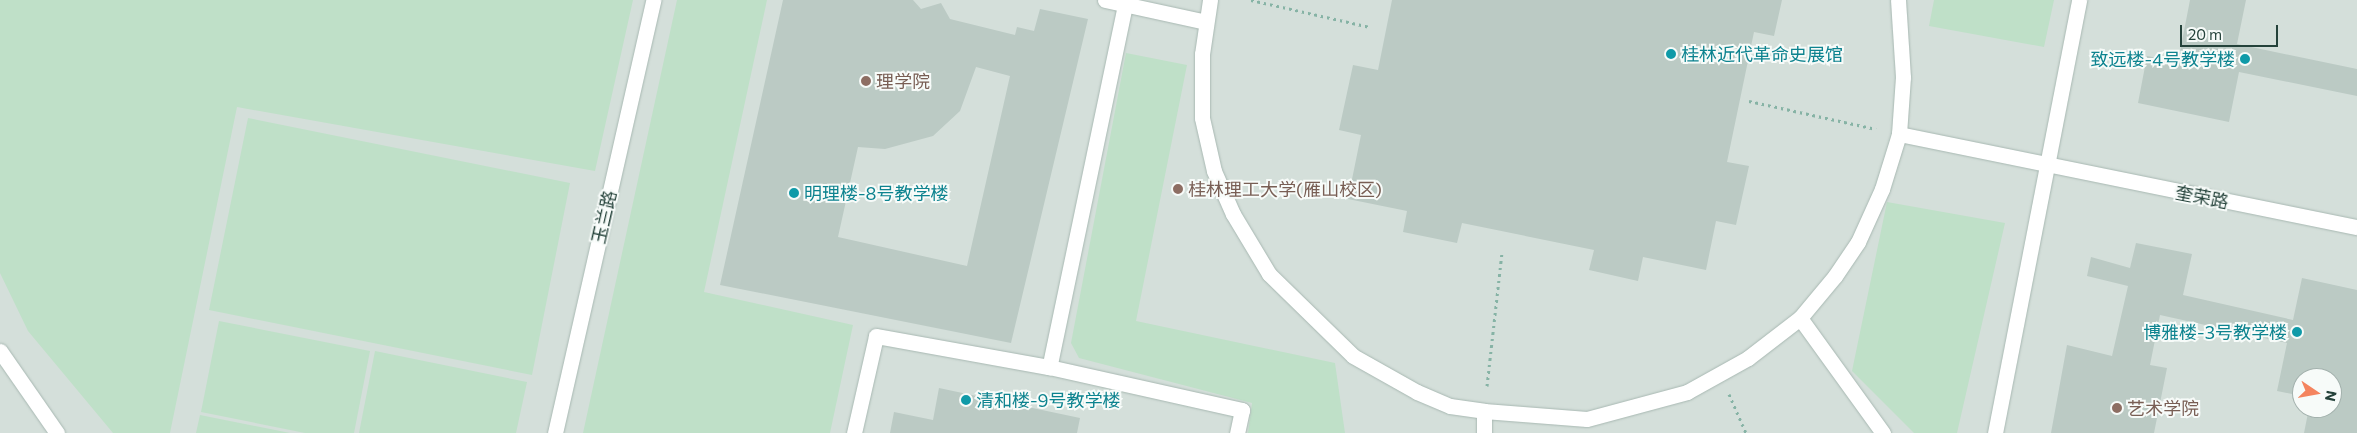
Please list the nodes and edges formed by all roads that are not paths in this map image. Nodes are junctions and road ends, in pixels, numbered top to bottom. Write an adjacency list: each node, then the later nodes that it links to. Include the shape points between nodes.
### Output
1 (653, 0): 17 (street, 玉兰路)
2 (1105, 0): 6 (street)
3 (1210, 0): 7 (street)
4 (1898, 0): 8 (street, via 1903,77)
5 (2079, 0): 9 (street)
6 (1125, 2): 7 (street); 13 (street)
7 (1206, 22): 14 (street, via 1202,118 1214,171 1232,214 1270,274 1308,318 1360,361 1450,406)
8 (1899, 134): 9 (street, 奎荣路); 11 (street, via 1882,189 1858,242)
9 (2048, 166): 10 (street, 奎荣路); 22 (street)
10 (2357, 227)
11 (1800, 318): 15 (street, via 1721,374 1687,392); 21 (street)
12 (0, 351): 16 (street)
13 (1049, 367): 18 (street, via 876,336); 19 (street, via 1242,410)
14 (1484, 411): 15 (street); 20 (street)
15 (1587, 426)
16 (57, 433)
17 (555, 433)
18 (854, 433)
19 (1237, 433)
20 (1484, 433)
21 (1883, 433)
22 (1994, 433)

